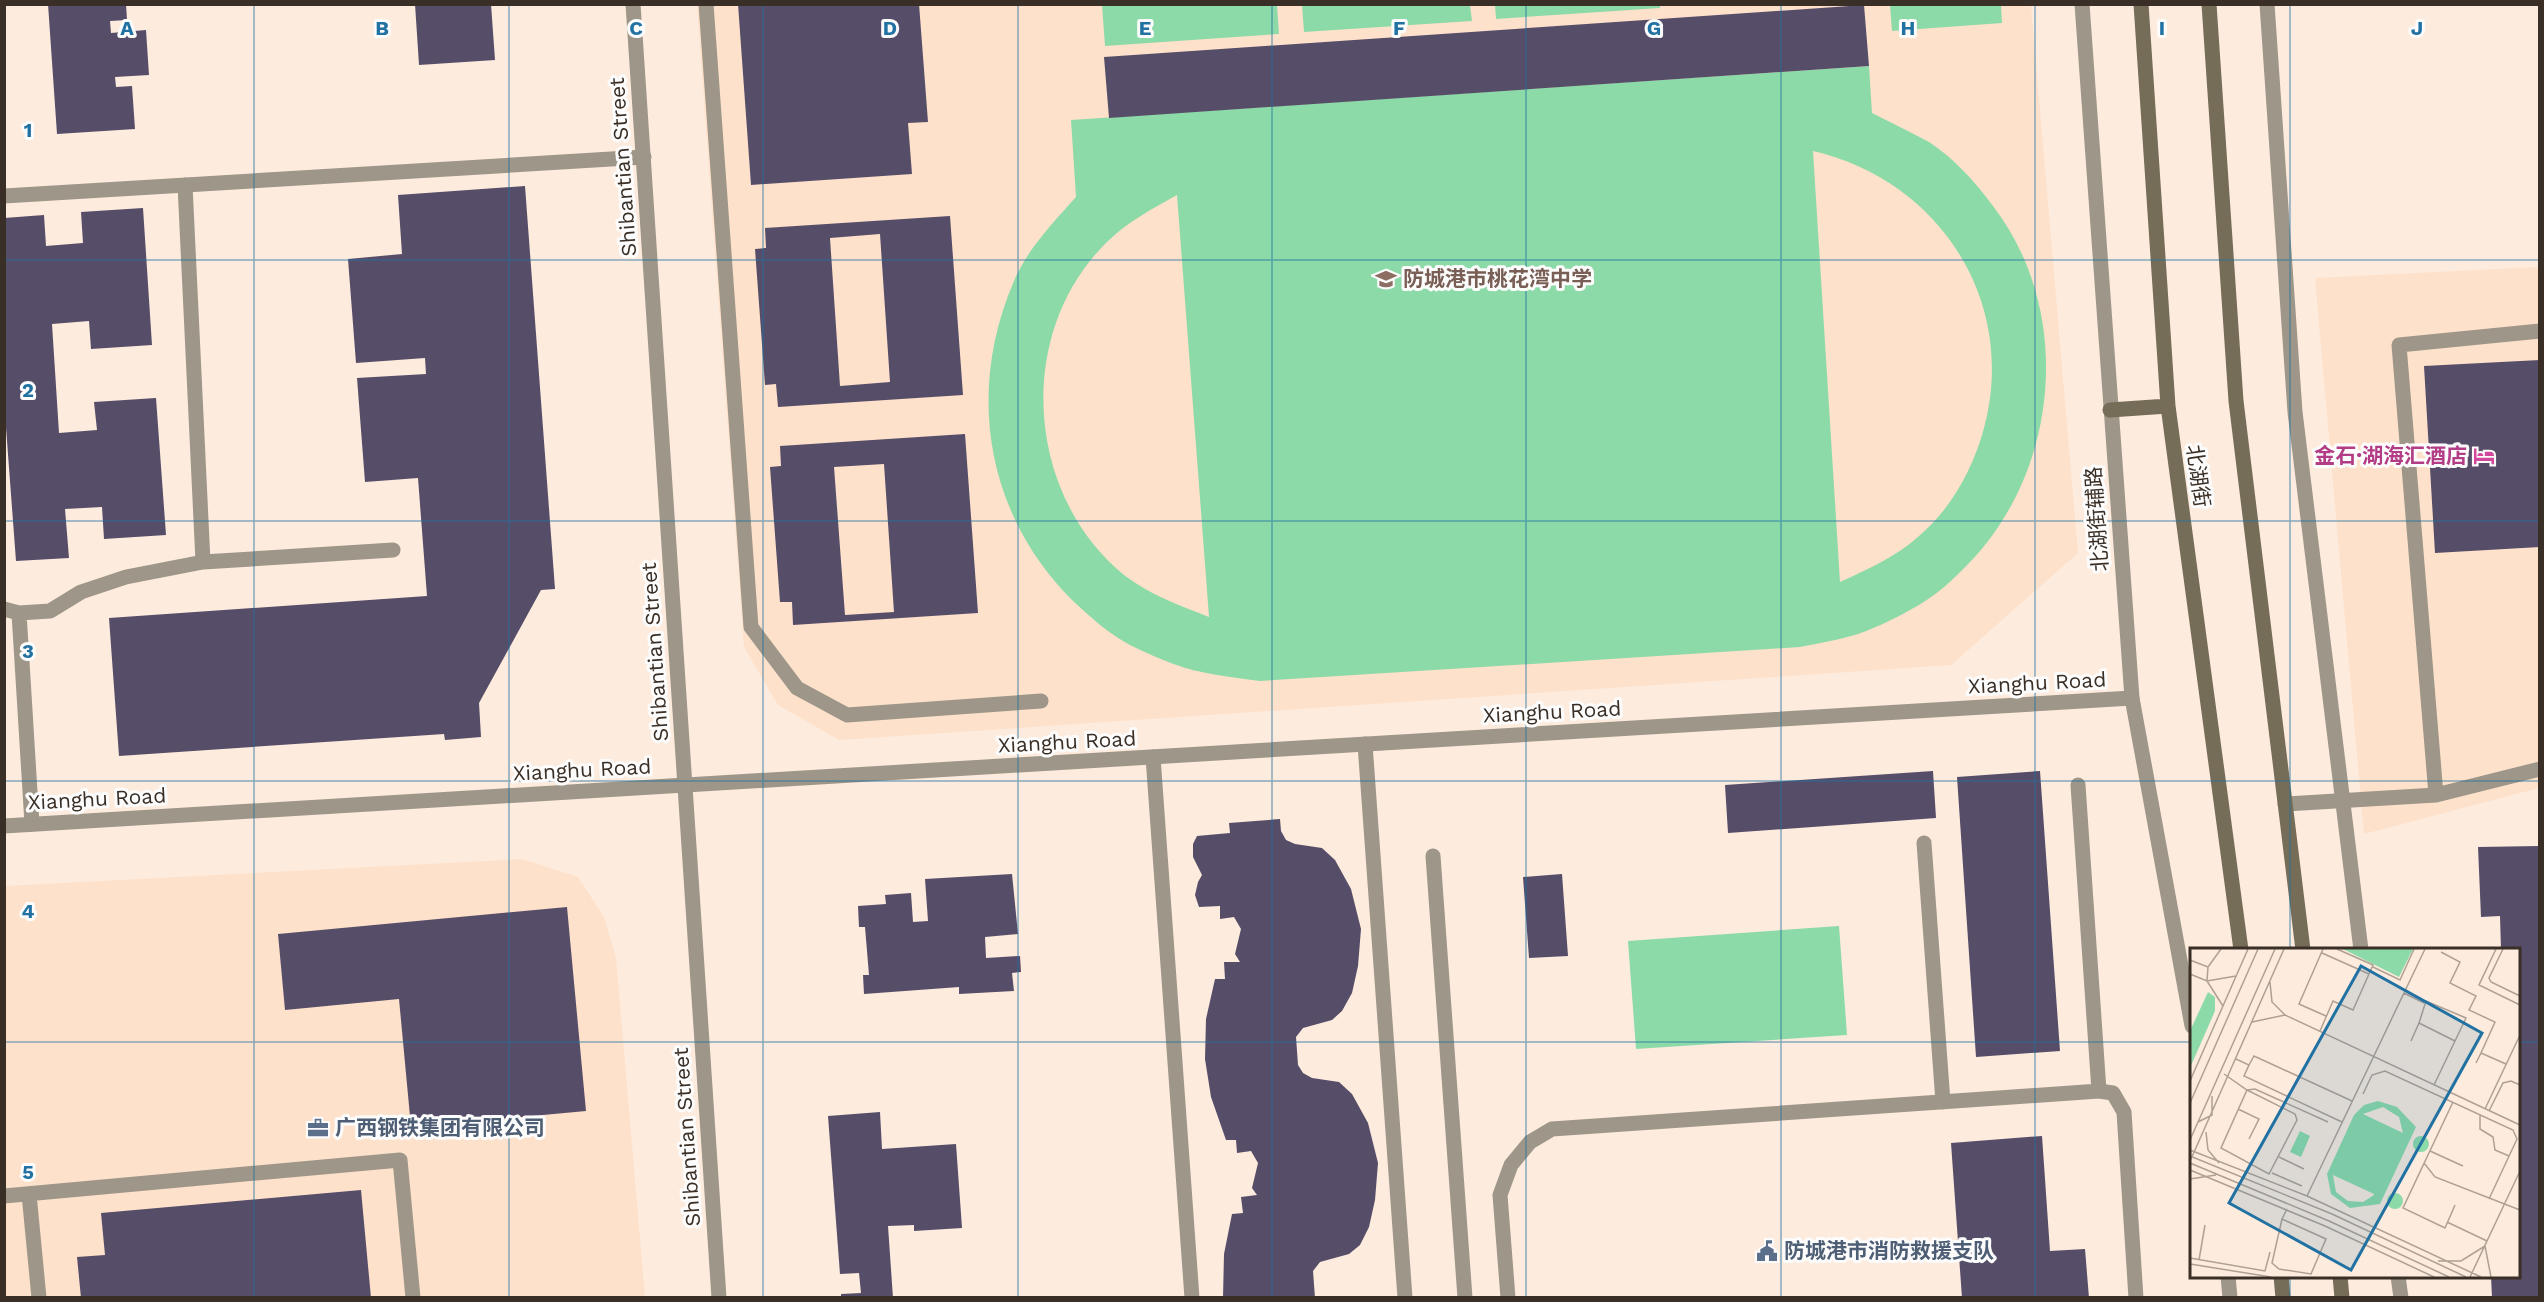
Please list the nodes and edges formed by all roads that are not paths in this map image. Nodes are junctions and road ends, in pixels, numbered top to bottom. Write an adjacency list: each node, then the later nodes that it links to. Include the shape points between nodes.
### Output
1 (633, 4): 7 (street, Shibantian Street)
2 (706, 4): 17 (street, via 751,627 797,688 847,715)
3 (2082, 4): 12 (street, 北湖街辅路)
4 (2141, 4): 11 (main road, 北湖街)
5 (2209, 4): 25 (main road, via 2236,401)
6 (2267, 4): 24 (street, via 2295,412)
7 (644, 157): 8 (street); 21 (street, Shibantian Street)
8 (185, 185): 9 (street); 14 (street)
9 (4, 196)
10 (2540, 331): 23 (street, via 2399,345)
11 (2168, 406): 12 (main road); 30 (main road, 北湖街)
12 (2110, 410): 16 (street, 北湖街辅路)
13 (393, 550): 14 (street)
14 (202, 562): 15 (street, via 126,577 81,592 50,611)
15 (12, 611): 26 (street)
16 (2132, 698): 18 (street, Xianghu Road); 33 (street, 北湖街辅路)
17 (1041, 701)
18 (1365, 744): 19 (street, Xianghu Road); 46 (street)
19 (1153, 757): 21 (street, Xianghu Road); 45 (street)
20 (2540, 769): 23 (street)
21 (685, 785): 26 (street, Xianghu Road); 44 (street, Shibantian Street)
22 (2078, 785): 34 (street)
23 (2436, 795): 24 (street)
24 (2342, 800): 25 (street); 32 (street)
25 (2285, 804): 31 (main road)
26 (32, 824): 27 (street, Xianghu Road)
27 (4, 826)
28 (1924, 843): 35 (street)
29 (1433, 856): 47 (street)
30 (2241, 948)
31 (2302, 948)
32 (2361, 948)
33 (2190, 1015)
34 (2099, 1091): 35 (street); 49 (street, via 2113,1093 2124,1112)
35 (1943, 1102): 48 (street, via 1552,1129 1530,1142 1511,1165 1500,1195)
36 (29, 1194): 37 (street); 42 (street); 43 (street, via 400,1160)
37 (4, 1196)
38 (2228, 1278): 50 (street)
39 (2281, 1278): 51 (main road)
40 (2340, 1278): 52 (main road)
41 (2398, 1278): 53 (street)
42 (39, 1298)
43 (413, 1298)
44 (719, 1298)
45 (1192, 1298)
46 (1405, 1298)
47 (1465, 1298)
48 (1508, 1298)
49 (2136, 1298)
50 (2230, 1298)
51 (2283, 1298)
52 (2342, 1298)
53 (2401, 1298)

